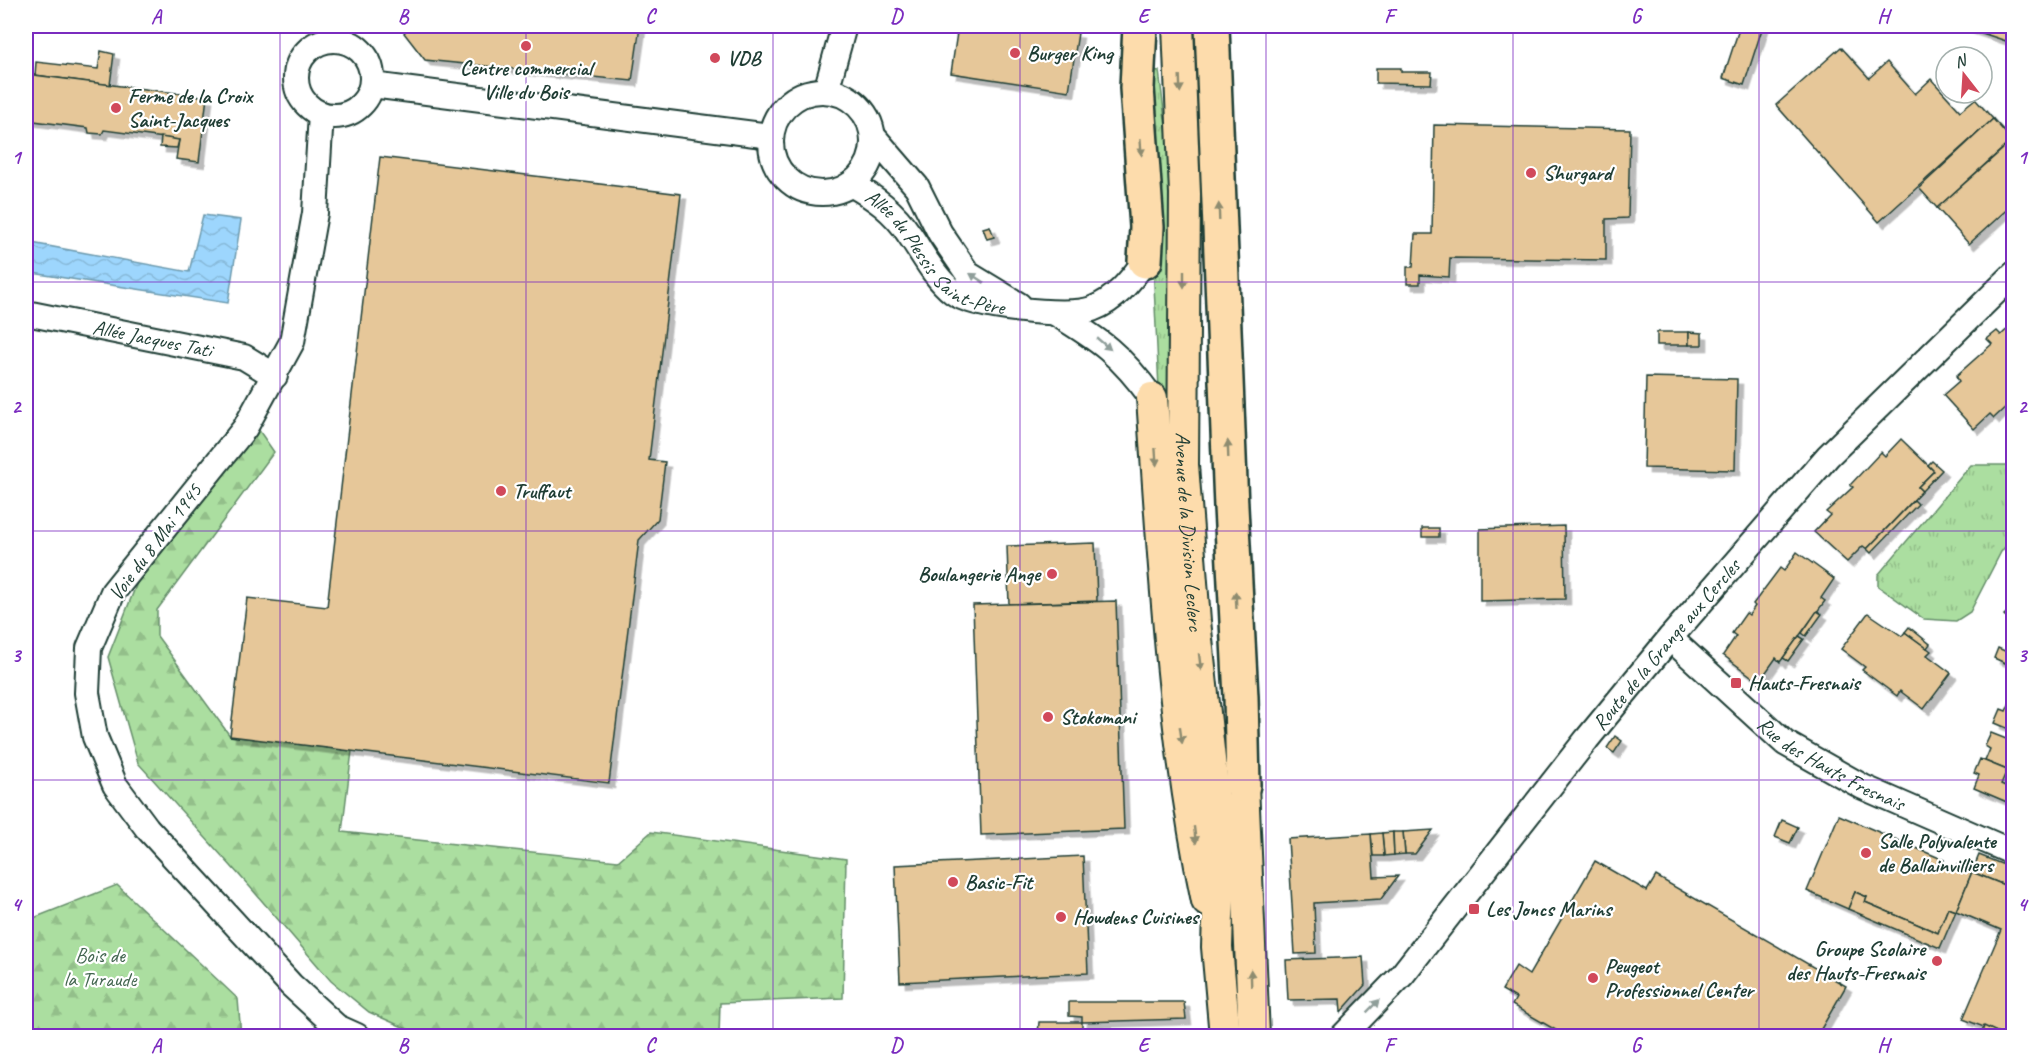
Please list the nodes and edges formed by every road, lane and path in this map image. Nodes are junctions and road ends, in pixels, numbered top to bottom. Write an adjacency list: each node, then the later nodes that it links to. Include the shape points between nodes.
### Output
1 (844, 26): 6 (street)
2 (1140, 26): 11 (highway, one-way to 11, via 1137,88 1147,227)
3 (1178, 26): 21 (main road, Avenue de la Division Leclerc, one-way to 21, via 1185,194 1183,465 1220,851)
4 (1212, 26): 19 (highway, Avenue de la Division Leclerc, one-way to 4)
5 (372, 85): 7 (street, via 353,111 332,116); 7 (street, via 368,61 356,47 339,41 315,45 299,63 296,75 302,99); 8 (street)
6 (826, 91): 8 (street, via 801,95 789,102 777,117); 9 (street, via 852,101 866,116)
7 (321, 114): 16 (street, Voie du 8 Mai 1945, via 313,225 292,342)
8 (771, 136): 10 (street, via 773,157 792,184 824,193)
9 (873, 136): 10 (street, via 868,163); 13 (street, Allée du Plessis Saint-Père, one-way to 9, via 968,274 940,233 917,187)
10 (851, 184): 13 (street, Allée du Plessis Saint-Père, via 889,210 953,292 965,300)
11 (1145, 261): 15 (street, Allée du Plessis Saint-Père, via 1127,286 1110,300 1090,310)
12 (2013, 274): 18 (street, Route de la Grange aux Cercles, via 1828,456)
13 (1026, 309): 15 (street, Allée du Plessis Saint-Père)
14 (26, 313): 16 (street, Allée Jacques Tati, via 243,357)
15 (1055, 313): 17 (street, Allée du Plessis Saint-Père, one-way to 17, via 1128,365)
16 (276, 376): 22 (street, Voie du 8 Mai 1945, via 244,429 113,592 89,648 87,693 95,738 115,785 147,828 291,985 337,1027)
17 (1152, 398): 21 (main road, one-way to 21, via 1171,663 1197,854)
18 (1670, 638): 20 (street, Rue des Hauts Fresnais, via 1785,742 1863,787); 25 (street, Route de la Grange aux Cercles, one-way to 18, via 1402,975)
19 (1243, 785): 24 (main road, Avenue de la Division Leclerc, one-way to 19)
20 (2011, 846)
21 (1217, 948): 23 (main road, Avenue de la Division Leclerc)
22 (357, 1036)
23 (1225, 1036)
24 (1254, 1036)
25 (1343, 1036)

